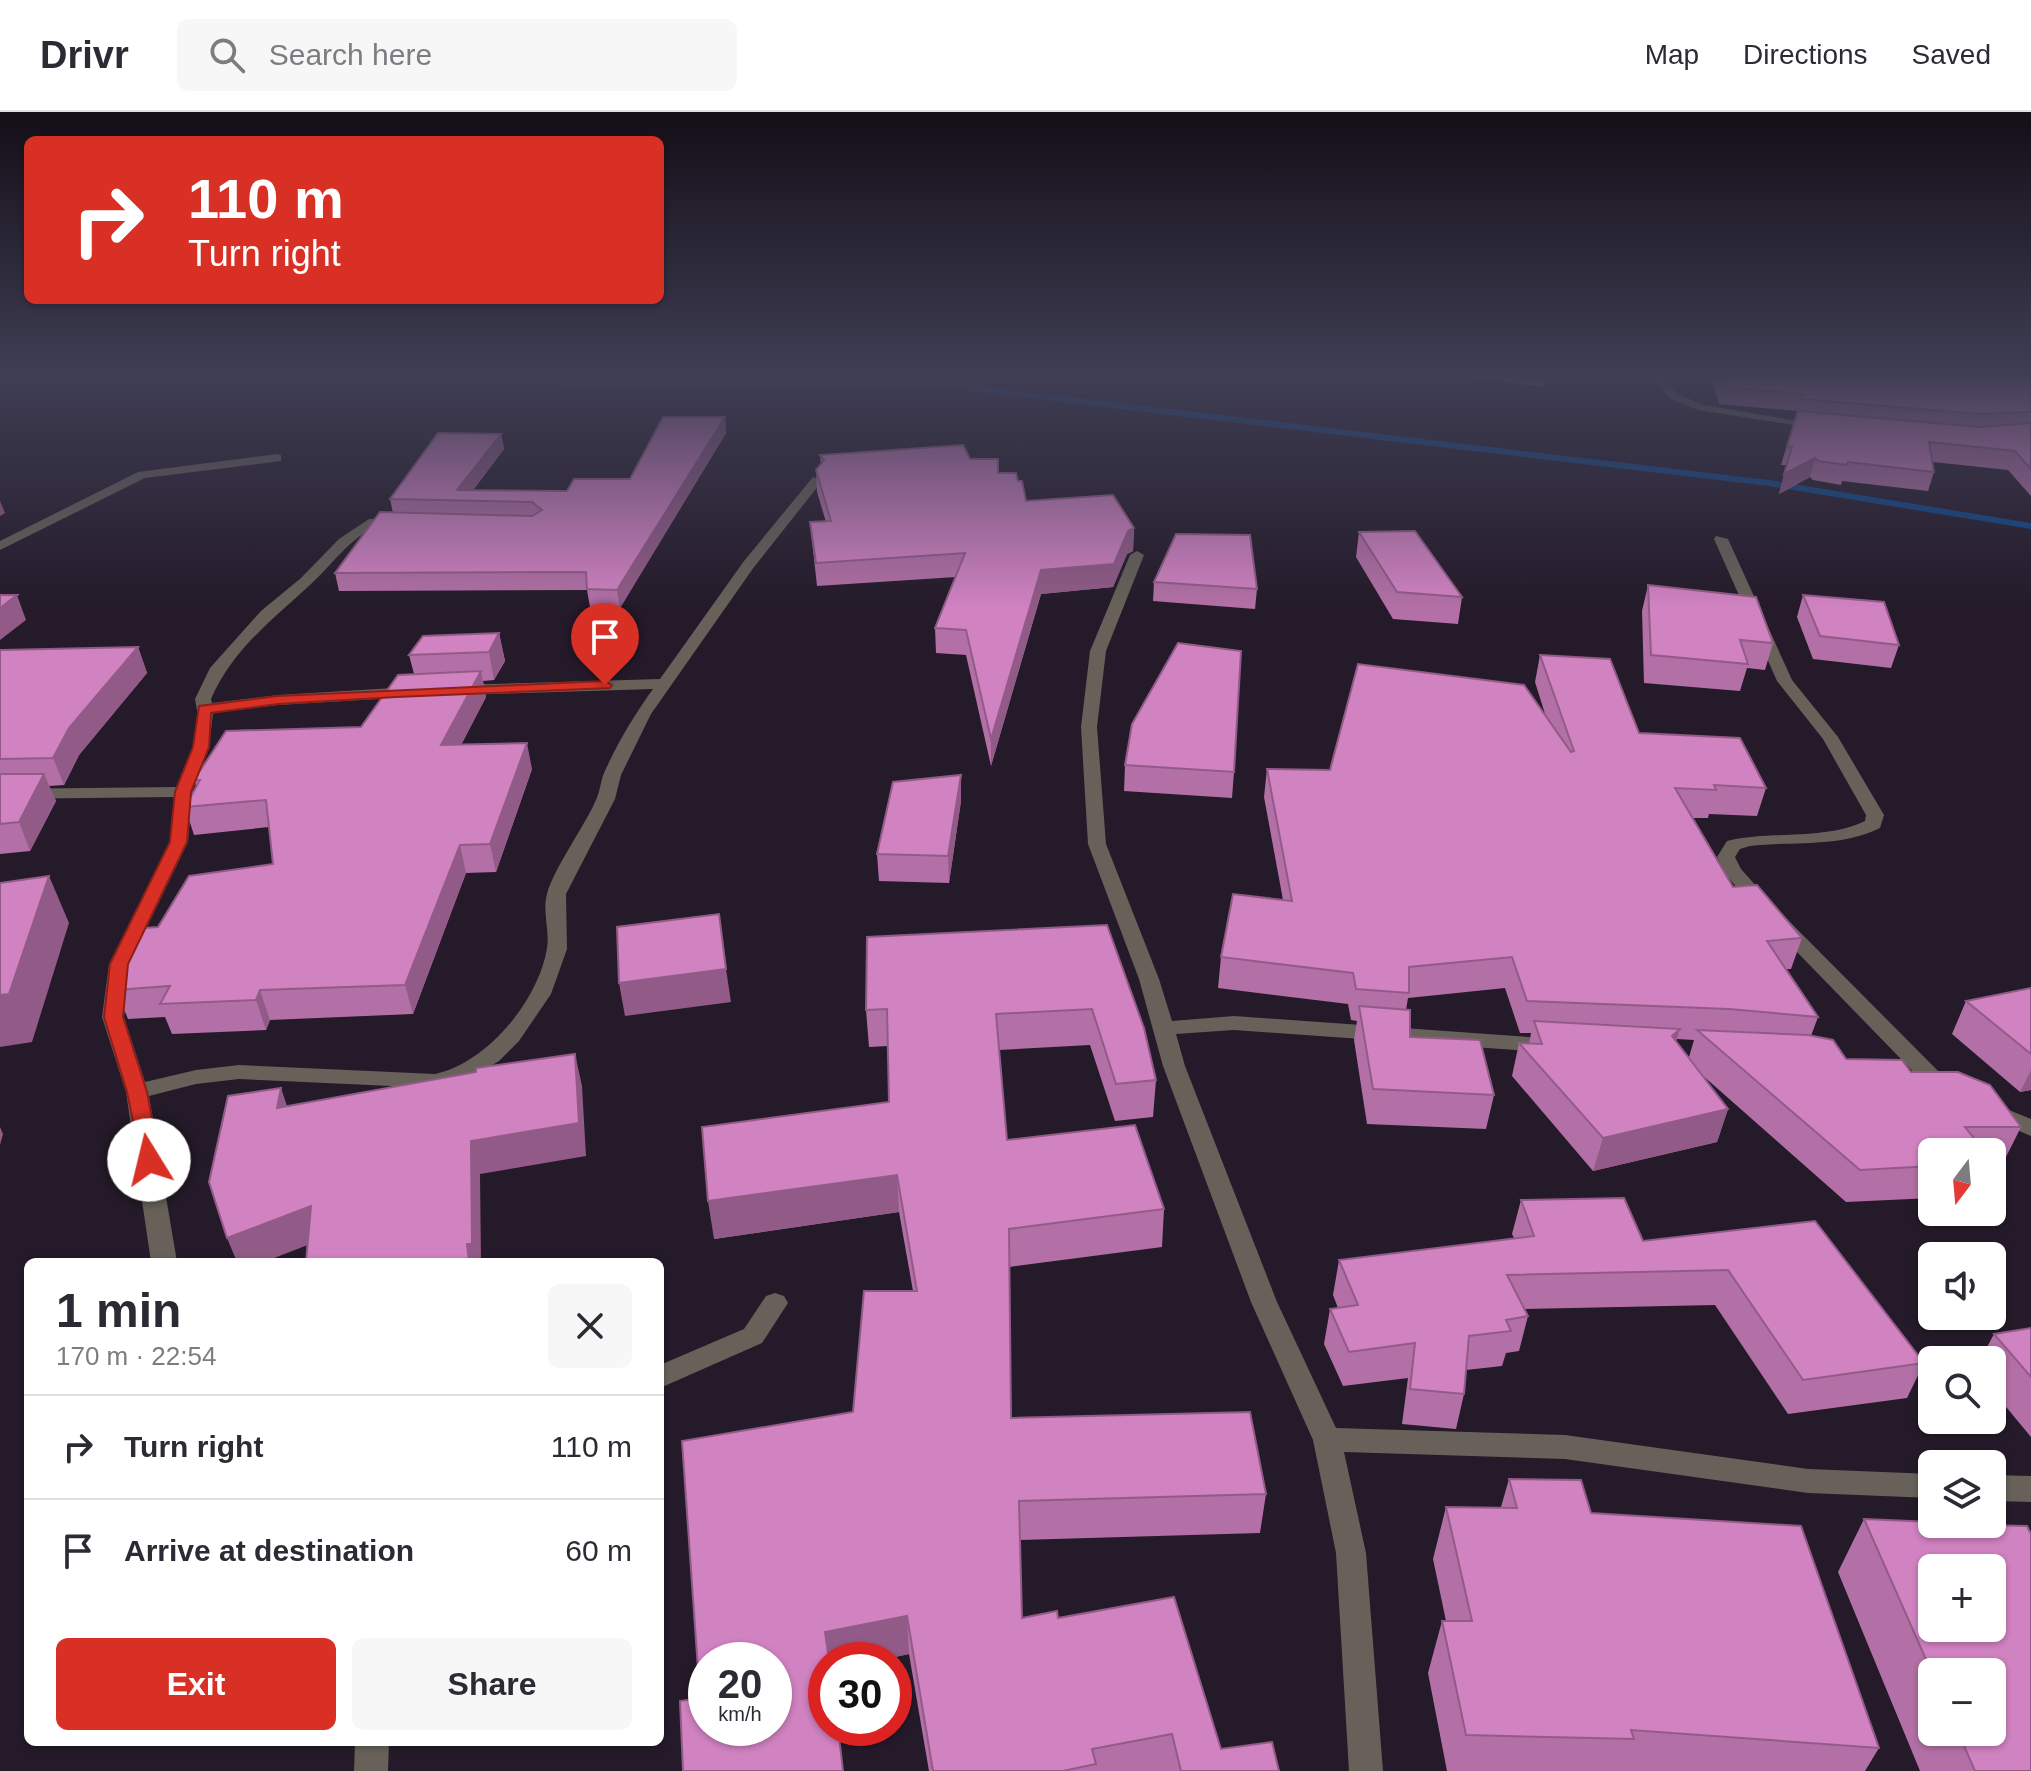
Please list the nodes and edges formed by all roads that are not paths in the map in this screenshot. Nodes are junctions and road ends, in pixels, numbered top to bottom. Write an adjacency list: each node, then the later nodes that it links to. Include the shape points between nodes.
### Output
1 (277, 458): 5 (street, via 142,475)
2 (817, 480): 7 (street)
3 (417, 521): 8 (street, via 374,522 344,542 266,614 215,671)
4 (1721, 539): 14 (street, via 1785,681 1830,737 1875,815 1874,824 1863,831 1753,838 1733,845 1726,857 1767,910)
5 (0, 546)
6 (1137, 555): 11 (street, via 1098,651 1089,727 1097,844)
7 (663, 684): 8 (street, via 434,691); 15 (street, via 612,775 606,799 556,894 557,949 541,994 491,1056 456,1077 435,1081 239,1072)
8 (204, 709): 9 (street, via 201,747)
9 (183, 792): 10 (street); 15 (street, via 179,842 119,964 113,1017)
10 (0, 794)
11 (1163, 1028): 12 (street, via 1234,1023); 20 (street, via 1264,1302)
12 (1557, 1046)
13 (1904, 1077): 14 (street)
14 (1943, 1089): 16 (street)
15 (137, 1092): 17 (street)
16 (2031, 1128)
17 (163, 1258)
18 (775, 1303): 19 (street, via 753,1336)
19 (664, 1375)
20 (1327, 1440): 21 (street, via 1565,1447 1808,1481); 26 (street, via 1351,1553)
21 (1918, 1485)
22 (2006, 1488): 23 (street)
23 (2031, 1489)
24 (372, 1746): 25 (street)
25 (371, 1771)
26 (1366, 1771)

